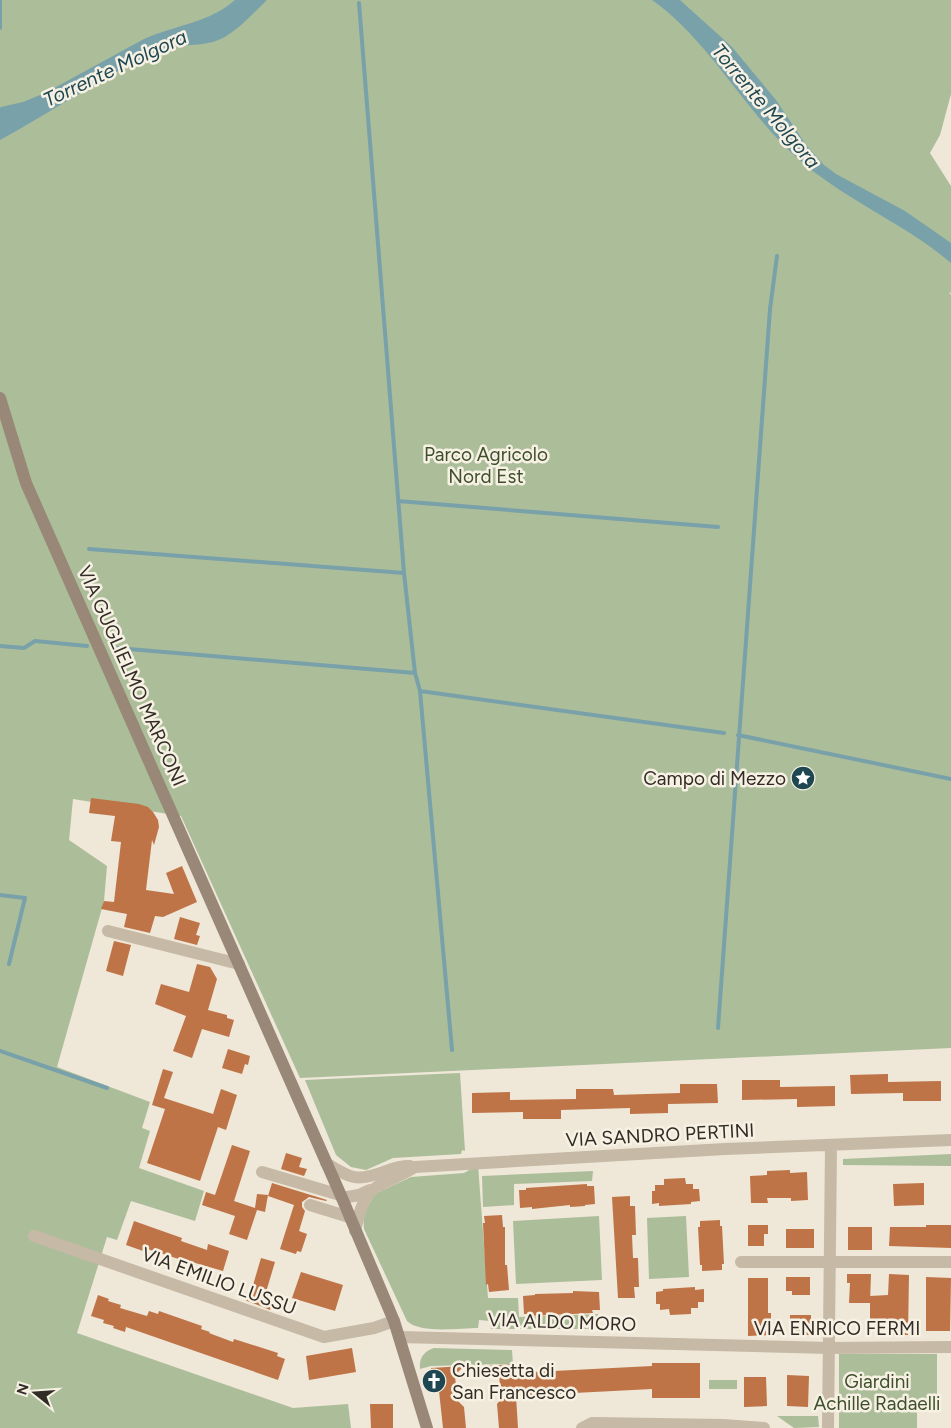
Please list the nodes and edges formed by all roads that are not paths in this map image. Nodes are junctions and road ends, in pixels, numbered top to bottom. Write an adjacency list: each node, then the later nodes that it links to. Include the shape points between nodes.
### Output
1 (0, 398): 3 (street, VIA GUGLIELMO MARCONI, via 26,483)
2 (108, 931): 3 (street)
3 (239, 964): 6 (street, VIA GUGLIELMO MARCONI)
4 (951, 1140): 5 (street, VIA SANDRO PERTINI)
5 (831, 1146): 8 (street, VIA SANDRO PERTINI, via 399,1166); 15 (street)
6 (326, 1162): 8 (street, via 349,1176); 9 (street, VIA GUGLIELMO MARCONI)
7 (262, 1172): 9 (street)
8 (373, 1182): 9 (street, VIA SANDRO PERTINI, via 353,1183); 12 (street, via 362,1204)
9 (341, 1196): 11 (street, VIA GUGLIELMO MARCONI)
10 (310, 1205): 11 (street)
11 (349, 1217): 12 (street, VIA GUGLIELMO MARCONI)
12 (355, 1231): 17 (street, VIA GUGLIELMO MARCONI)
13 (34, 1236): 17 (street, VIA EMILIO LUSSU, via 324,1337)
14 (741, 1262): 15 (street)
15 (830, 1262): 16 (street); 21 (street)
16 (951, 1262)
17 (394, 1321): 18 (street, VIA GUGLIELMO MARCONI)
18 (400, 1337): 19 (street, VIA ALDO MORO); 22 (street, VIA GUGLIELMO MARCONI)
19 (723, 1345): 21 (street, VIA ENRICO FERMI)
20 (951, 1347): 21 (street, VIA ENRICO FERMI)
21 (829, 1348): 25 (street)
22 (427, 1428)
23 (582, 1428): 24 (street, via 592,1423)
24 (764, 1428)
25 (828, 1428)

